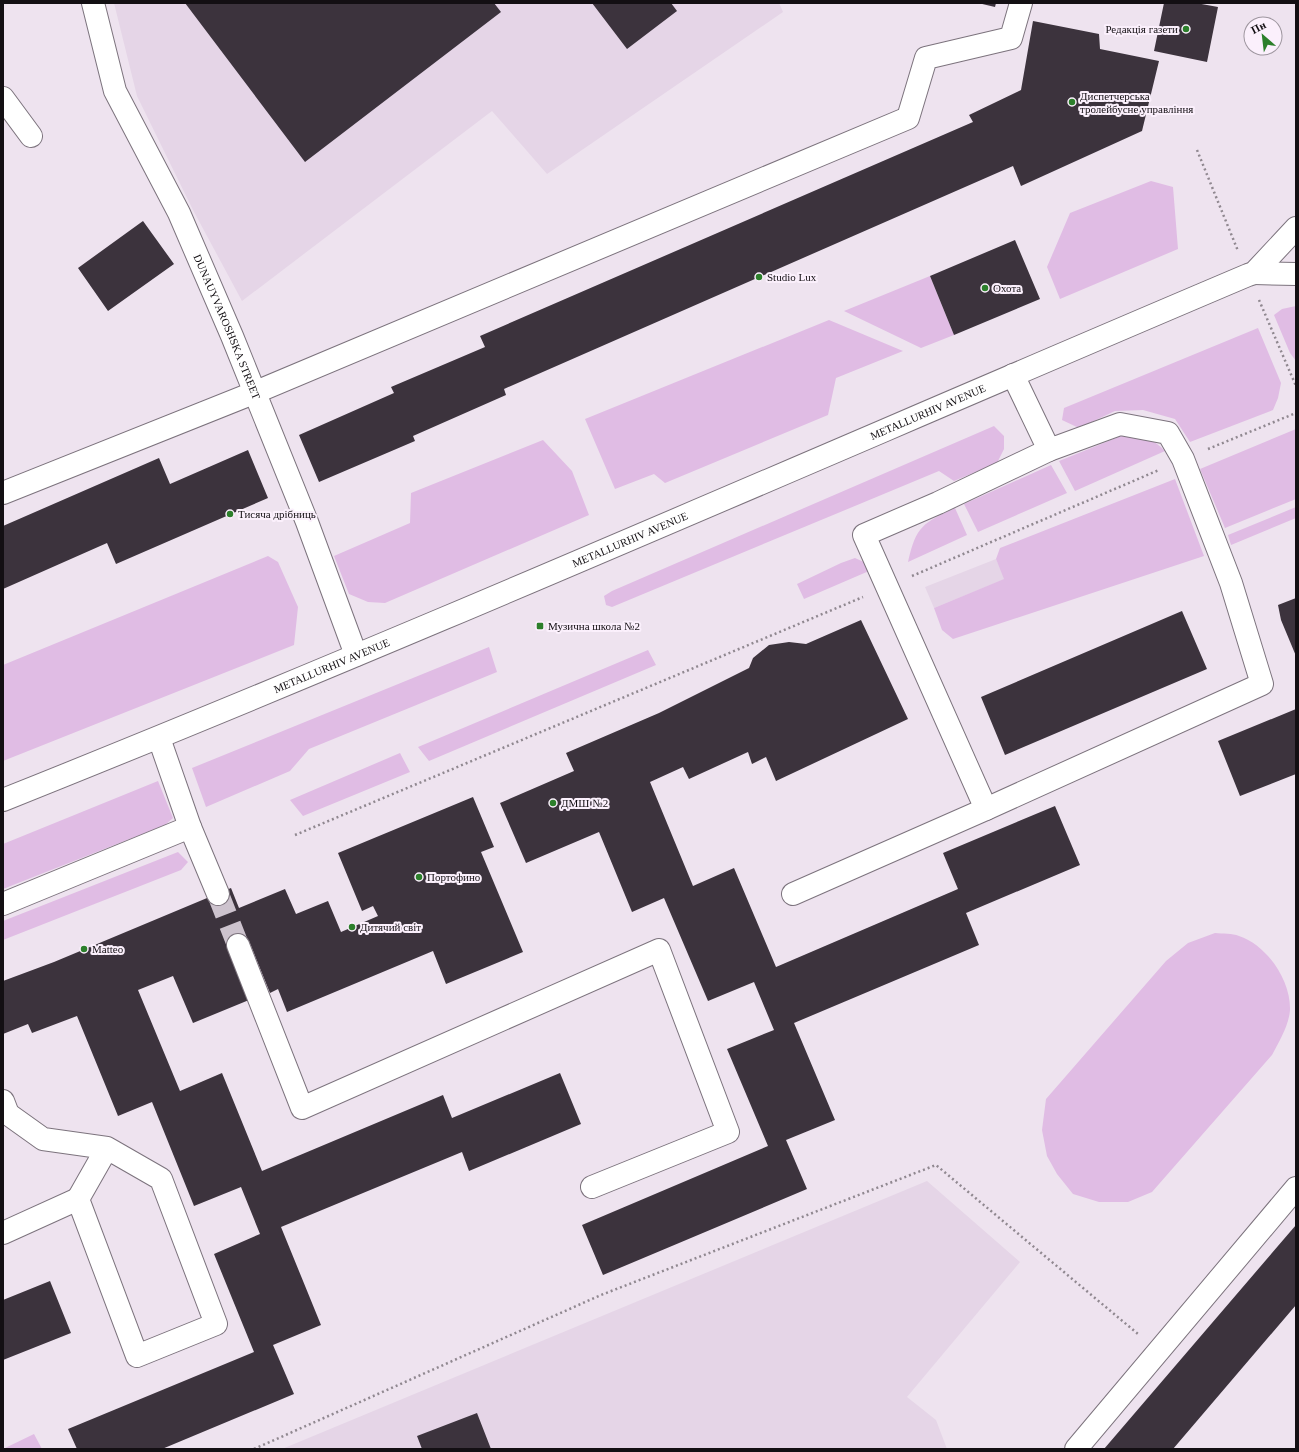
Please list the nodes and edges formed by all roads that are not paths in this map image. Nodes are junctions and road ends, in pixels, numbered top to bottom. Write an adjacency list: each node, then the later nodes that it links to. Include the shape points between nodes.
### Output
1 (93, 3): 9 (street, DUNAUYVAROSHSKA STREET, via 115,91 179,213)
2 (1021, 3): 9 (street, via 1010,38 926,58 908,118)
3 (3, 98): 4 (street)
4 (31, 136)
5 (1296, 228): 6 (street, METALLURHIV AVENUE)
6 (1254, 272): 7 (street, METALLURHIV AVENUE); 8 (street, METALLURHIV AVENUE)
7 (1296, 274)
8 (1013, 375): 10 (street); 12 (street, METALLURHIV AVENUE)
9 (256, 392): 11 (street); 12 (street, DUNAUYVAROSHSKA STREET)
10 (1050, 450): 15 (street, via 864,536); 15 (street, via 1120,424 1168,433 1183,459 1231,583 1262,684)
11 (3, 493)
12 (356, 655): 13 (street, METALLURHIV AVENUE)
13 (158, 738): 14 (street, METALLURHIV AVENUE); 16 (street)
14 (3, 800)
15 (986, 809): 18 (street)
16 (190, 827): 17 (street); 19 (street)
17 (218, 894)
18 (793, 894)
19 (3, 904)
20 (238, 945): 23 (street, via 302,1108 659,950 728,1132)
21 (3, 1101): 22 (street, via 8,1114 43,1139)
22 (107, 1148): 25 (street); 25 (street, via 161,1179 216,1324 137,1356)
23 (592, 1187)
24 (1296, 1188): 27 (street)
25 (78, 1199): 26 (street)
26 (3, 1233)
27 (1076, 1449)

